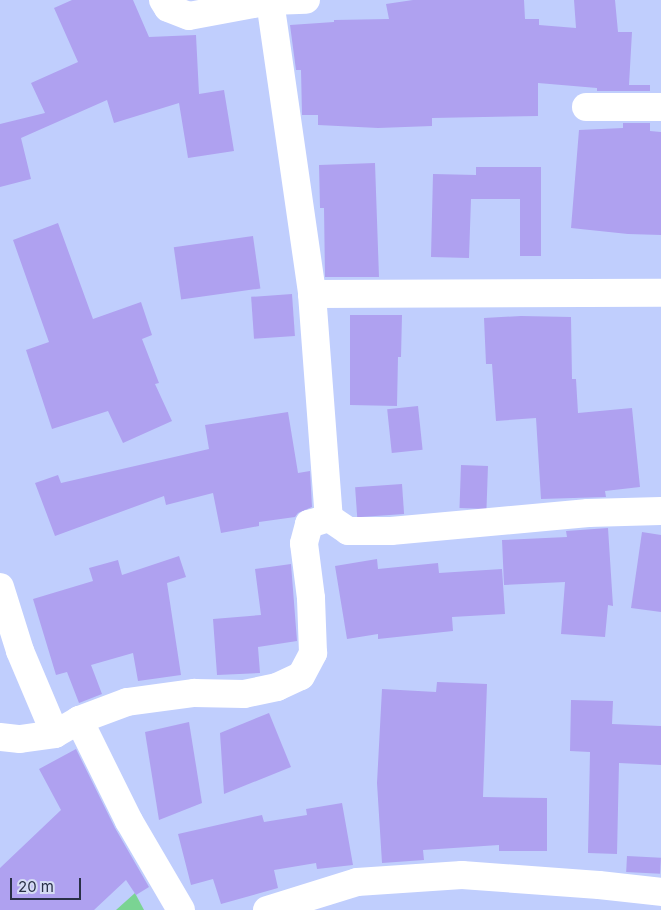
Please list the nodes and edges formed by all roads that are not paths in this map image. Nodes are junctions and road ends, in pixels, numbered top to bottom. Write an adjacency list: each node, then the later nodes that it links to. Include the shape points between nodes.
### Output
1 (164, 0): 3 (street, via 168,8 189,16)
2 (306, 0): 3 (street)
3 (270, 1): 7 (street)
4 (661, 106): 5 (street)
5 (586, 107)
6 (661, 293): 7 (street)
7 (312, 294): 9 (street)
8 (661, 511): 9 (street, via 588,512 391,531 348,531)
9 (329, 518): 11 (street, via 309,524 304,543 313,653 300,676 277,687 244,694 194,693 127,702)
10 (0, 586): 12 (street, via 20,651)
11 (79, 720): 12 (street); 15 (street, via 129,821)
12 (55, 734): 13 (street, via 20,740)
13 (0, 737)
14 (661, 892): 16 (street, via 462,875 357,882)
15 (181, 910)
16 (267, 910)

